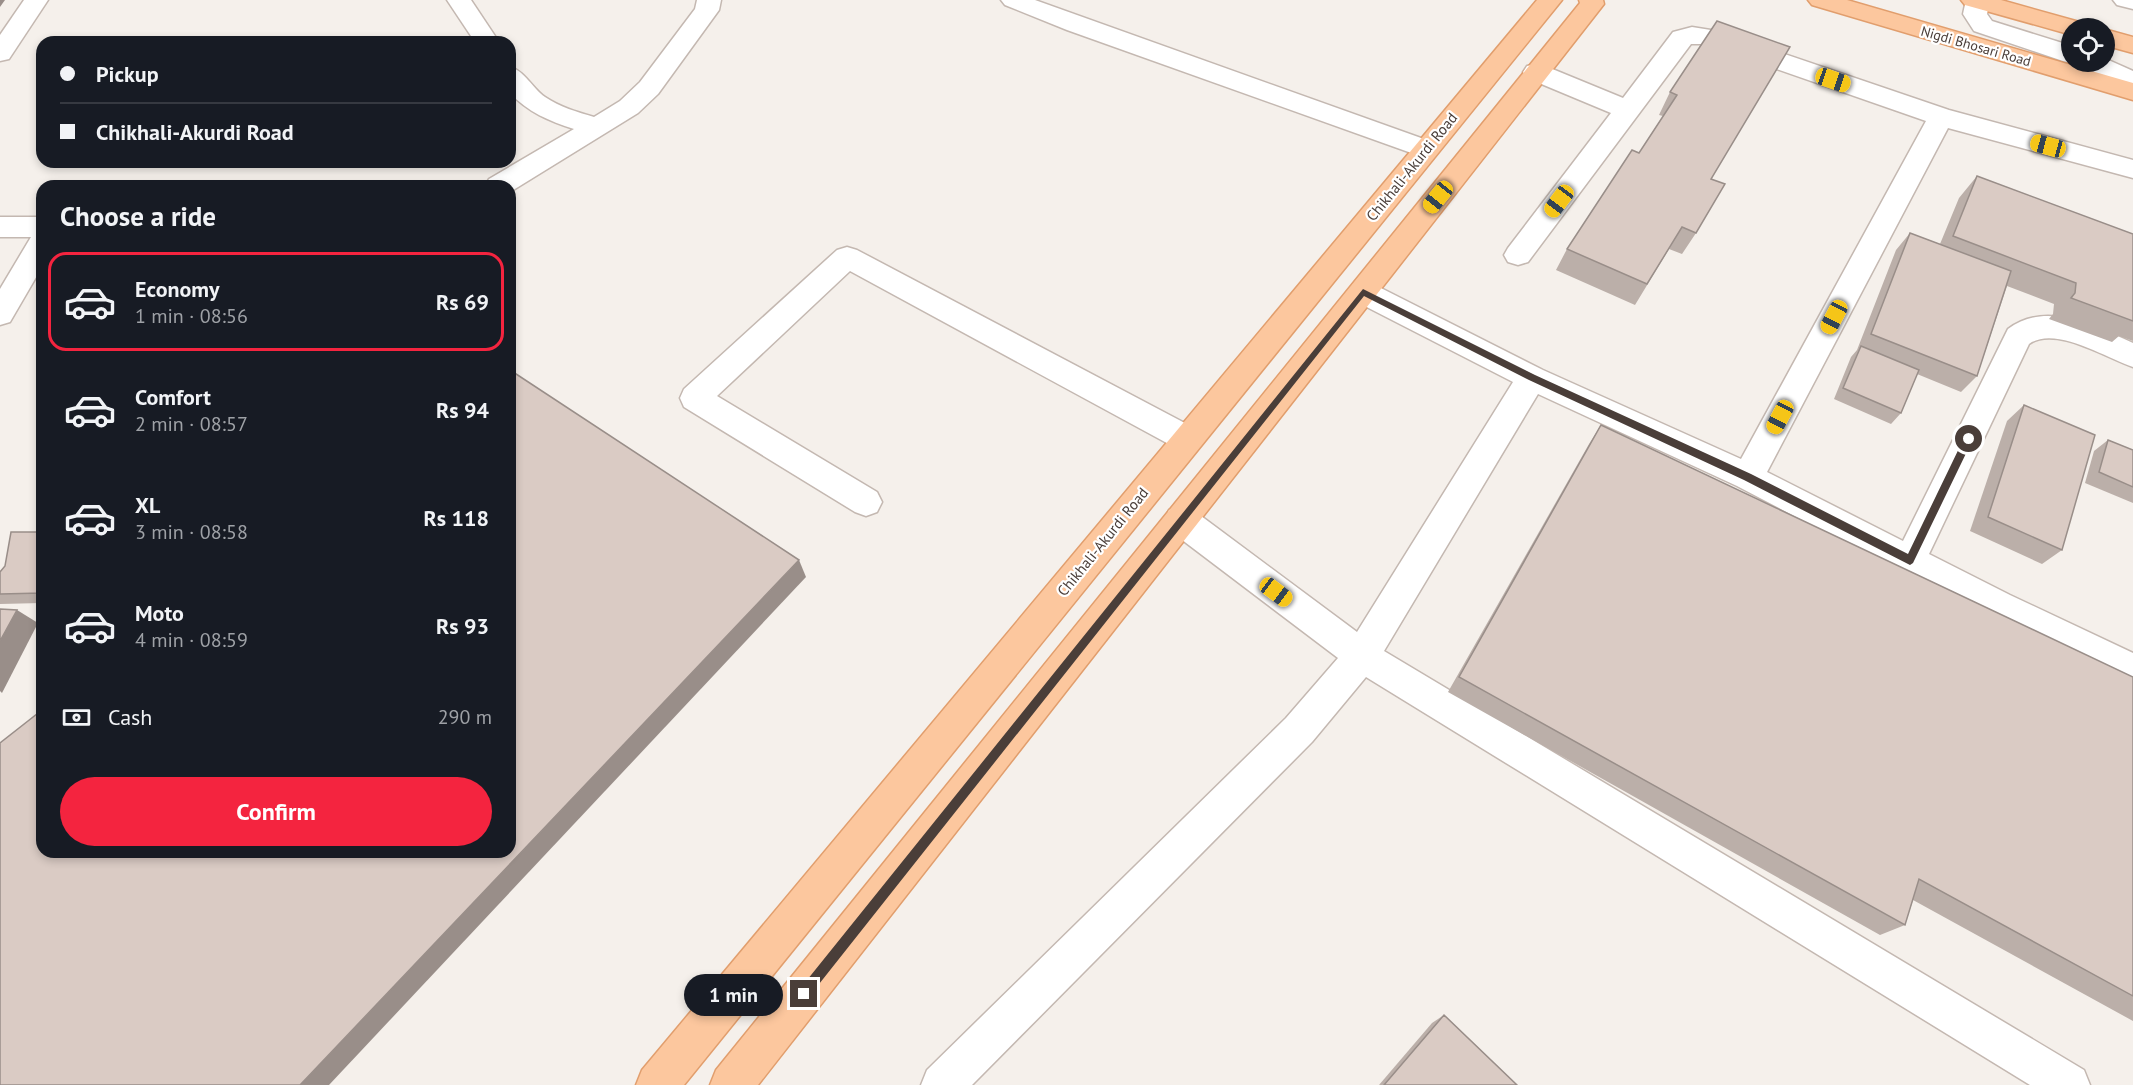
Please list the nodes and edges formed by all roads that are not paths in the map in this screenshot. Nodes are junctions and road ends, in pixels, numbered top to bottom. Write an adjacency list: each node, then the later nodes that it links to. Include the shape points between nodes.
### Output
1 (36, 0): 16 (street)
2 (459, 0): 12 (street)
3 (709, 0): 24 (street, via 707,10 649,88 629,107)
4 (1013, 0): 25 (street)
5 (1550, 0): 25 (main road, Chikhali-Akurdi Road)
6 (1591, 0): 17 (main road, via 1592,4)
7 (1820, 0): 21 (main road, Nigdi Bhosari Road)
8 (1976, 0): 11 (main road); 15 (street, via 1975,14 1983,26)
9 (2125, 0): 10 (street)
10 (2133, 2)
11 (2061, 24)
12 (483, 36)
13 (2115, 40): 14 (main road)
14 (2133, 45)
15 (2061, 51)
16 (0, 53)
17 (1536, 72): 22 (street); 32 (main road)
18 (2113, 72): 19 (street)
19 (2133, 81)
20 (516, 84): 24 (street, via 548,111)
21 (2133, 92)
22 (1628, 110): 23 (street, via 1682,38 1692,35 1708,37); 31 (street)
23 (1941, 117): 26 (street); 37 (street)
24 (596, 126): 27 (street)
25 (1426, 149): 36 (main road, Chikhali-Akurdi Road)
26 (2133, 169)
27 (509, 180)
28 (0, 227): 29 (street)
29 (36, 227)
30 (36, 253): 33 (street)
31 (1518, 255)
32 (1363, 292): 35 (street); 39 (main road)
33 (0, 314)
34 (2133, 355): 40 (street, via 2049,326 2032,328 2018,337)
35 (1532, 378): 37 (street); 41 (street)
36 (1187, 439): 38 (street, via 847,257 694,398); 44 (main road, Chikhali-Akurdi Road)
37 (1748, 477): 40 (street)
38 (866, 502)
39 (1181, 520): 41 (street); 45 (main road)
40 (1910, 560): 42 (street)
41 (1362, 656): 43 (street, via 1299,730); 46 (street)
42 (2133, 670)
43 (958, 1079)
44 (657, 1085)
45 (731, 1085)
46 (2069, 1085)

